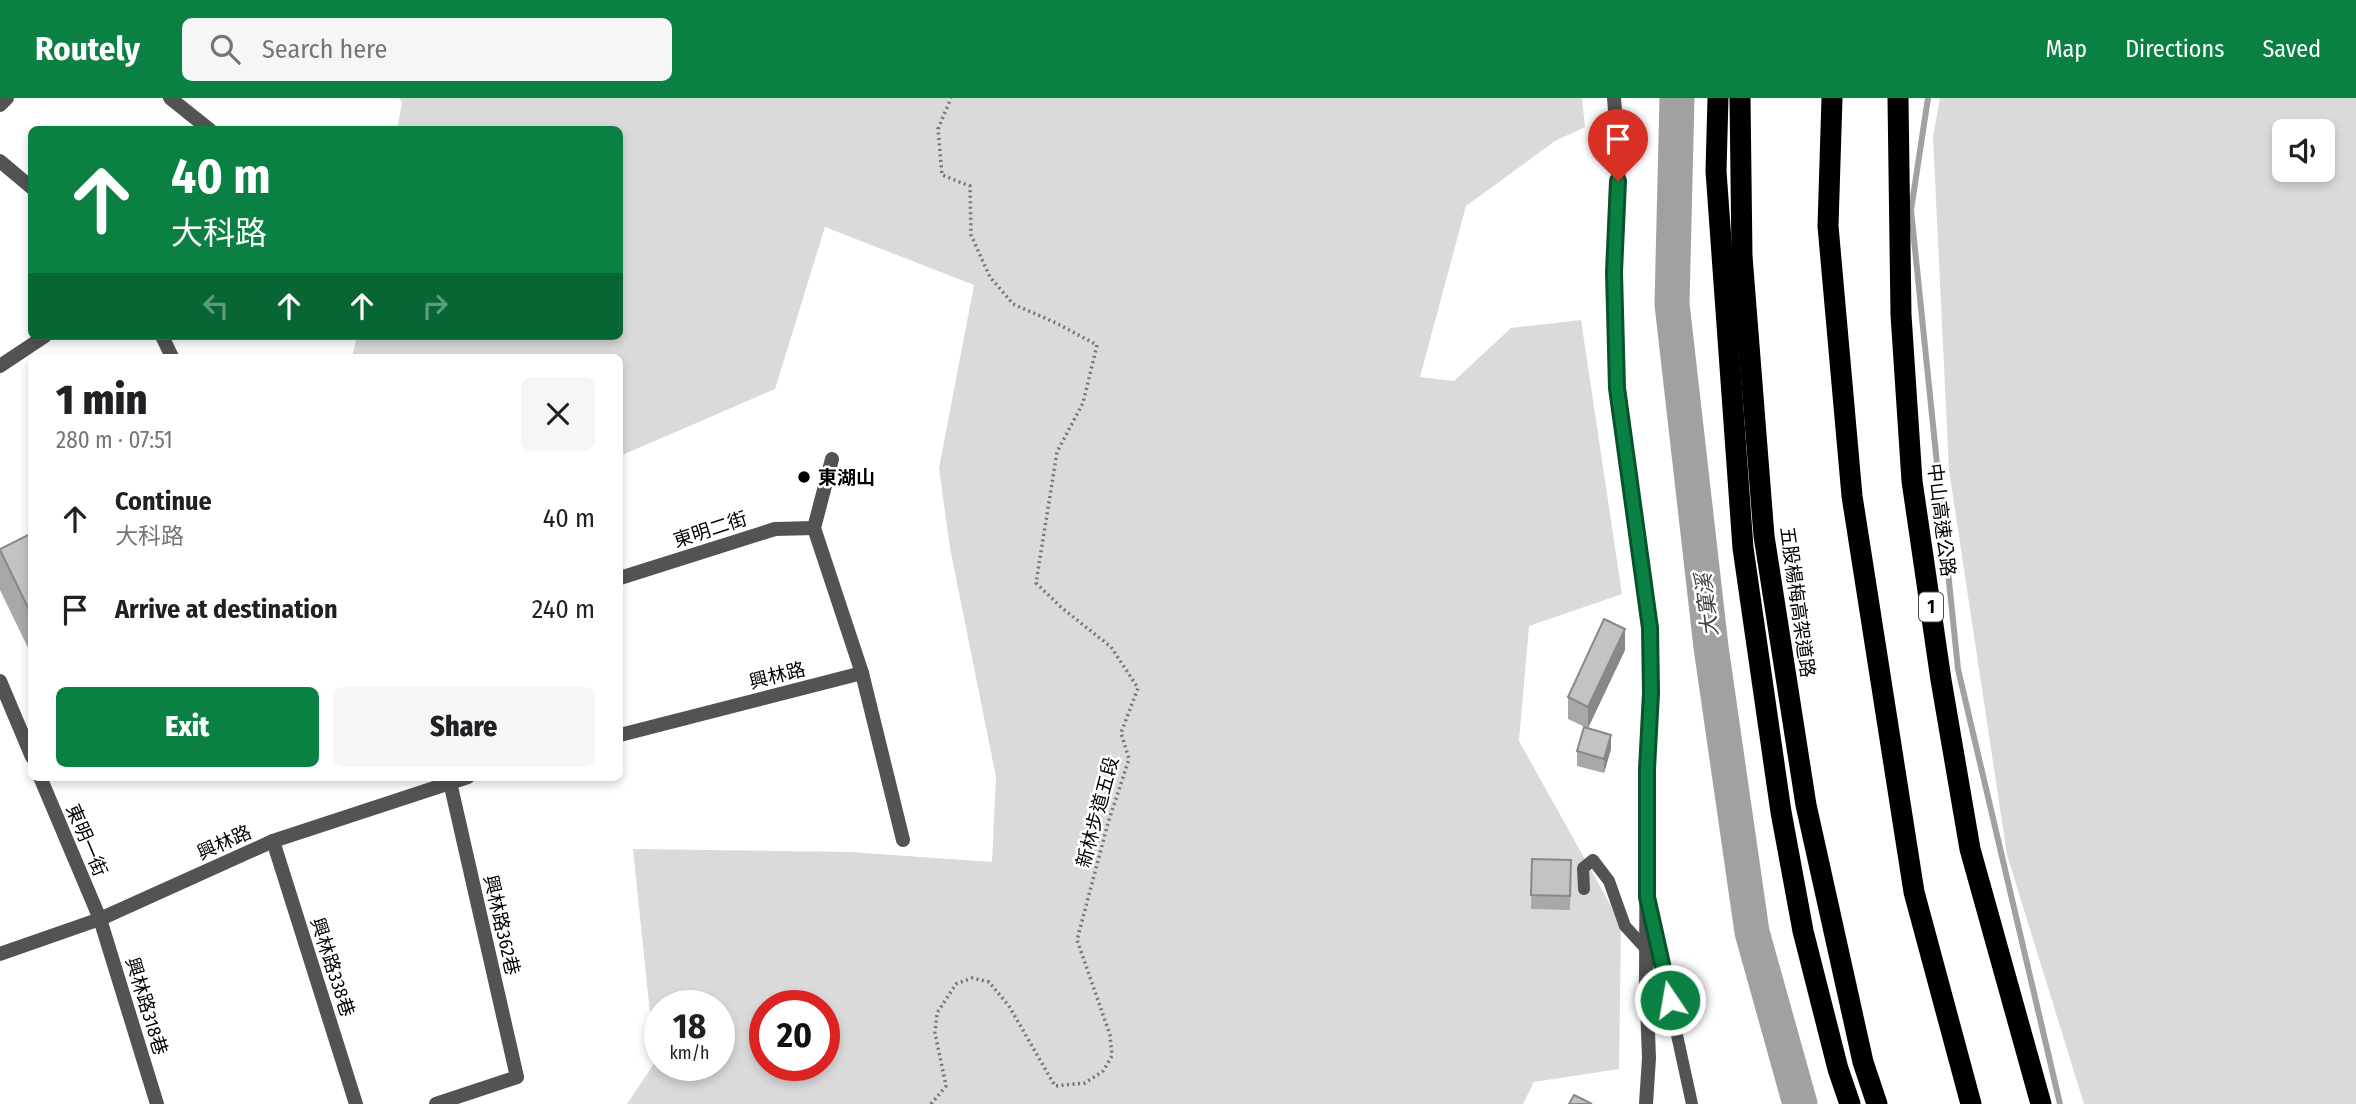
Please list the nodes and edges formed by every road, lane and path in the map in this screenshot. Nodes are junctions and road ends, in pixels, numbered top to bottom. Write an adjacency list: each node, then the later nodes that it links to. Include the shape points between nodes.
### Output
1 (7, 98): 9 (street)
2 (170, 98): 10 (street)
3 (951, 98): 35 (path, 新林步道五段, via 938,129 942,175 970,186 971,235 990,277 1013,304 1097,345 1083,403 1057,452 1036,583 1111,647 1138,688 1121,733 1129,759 1077,940 1110,1035 1112,1056 1103,1071 1085,1083 1055,1086 1009,1006 989,982 972,978 956,984 937,1013 935,1033 946,1086)
4 (1614, 98): 28 (street, via 1619,162 1614,272 1617,388 1650,628)
5 (1718, 98): 38 (highway, via 1716,171 1742,548 1803,931)
6 (1740, 98): 39 (highway, 五股楊梅高架道路, via 1742,256 1764,536 1805,805 1863,1062)
7 (1832, 98): 40 (highway, via 1828,226 1852,496 1914,892)
8 (1898, 98): 41 (highway, 中山高速公路 / 1, via 1901,315 1912,481 1970,849)
9 (0, 105)
10 (205, 126)
11 (0, 162): 12 (street)
12 (28, 185)
13 (39, 340): 14 (street)
14 (0, 366)
15 (832, 459): 16 (street)
16 (814, 528): 17 (street, 東明二街, via 775,528); 18 (street)
17 (623, 577)
18 (862, 673): 20 (street, 興林路); 25 (street)
19 (0, 681): 21 (street)
20 (623, 735)
21 (28, 744)
22 (42, 781): 29 (street, 東明一街)
23 (454, 781): 24 (street, 興林路)
24 (450, 782): 26 (street, 興林路); 34 (street, 興林路362巷, via 517,1077)
25 (903, 839)
26 (273, 841): 29 (street, 興林路); 33 (street, 興林路338巷)
27 (1584, 889): 30 (lane, via 1583,868 1593,860 1609,881 1625,926)
28 (1647, 897): 30 (street); 37 (lane)
29 (100, 919): 31 (street, 興林路); 32 (street, 興林路318巷)
30 (1646, 949): 36 (street)
31 (0, 954)
32 (157, 1104)
33 (356, 1104)
34 (436, 1104)
35 (931, 1104)
36 (1646, 1104)
37 (1692, 1104)
38 (1850, 1104)
39 (1877, 1104)
40 (1971, 1104)
41 (2041, 1104)

